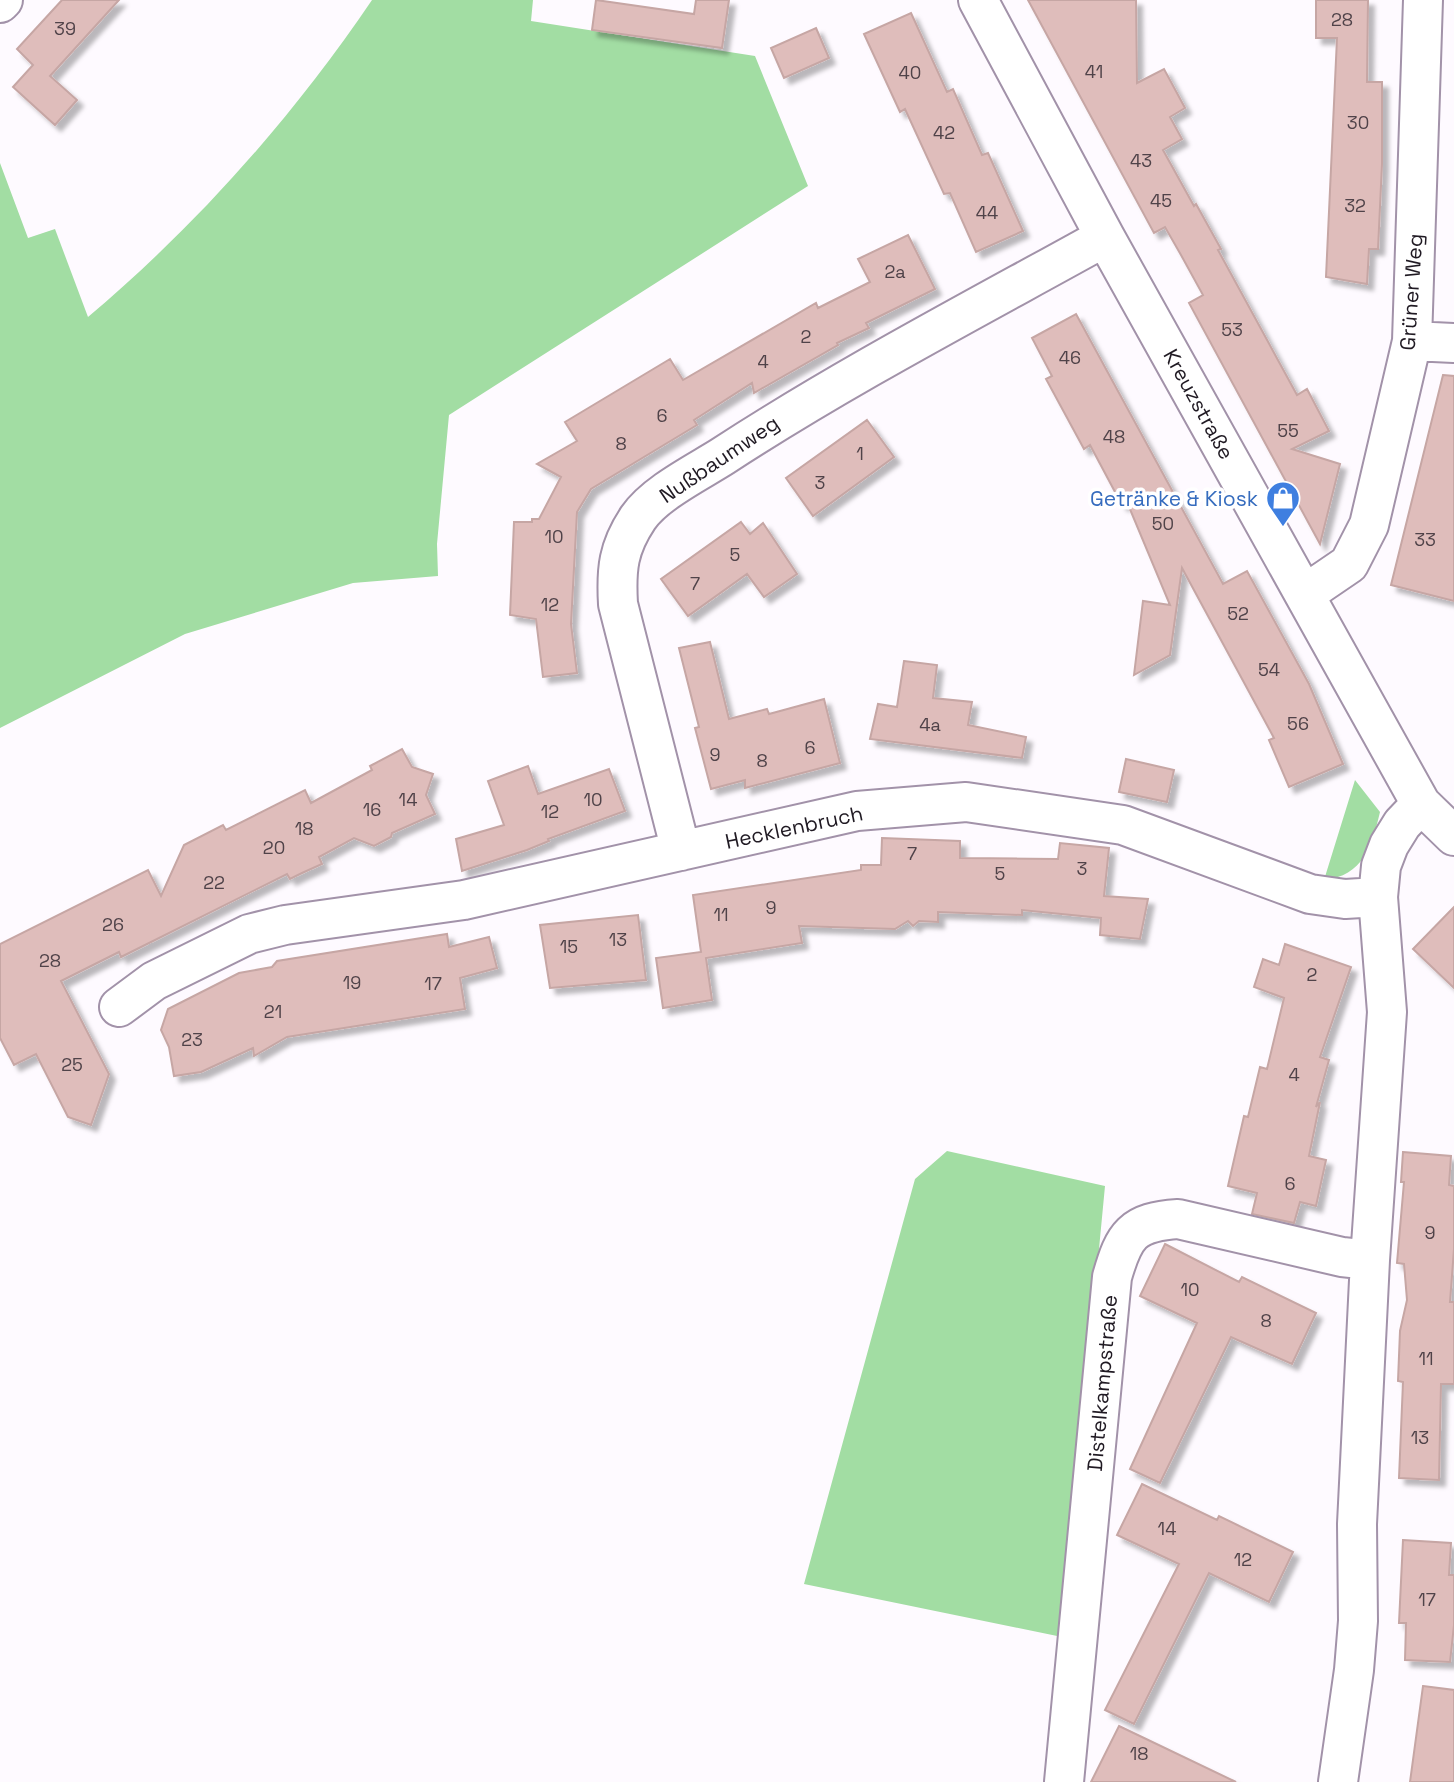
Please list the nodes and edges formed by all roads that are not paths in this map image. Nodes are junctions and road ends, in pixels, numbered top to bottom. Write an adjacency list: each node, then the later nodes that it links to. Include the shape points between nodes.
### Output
1 (978, 0): 3 (street, Kreuzstraße)
2 (1423, 0): 4 (street, Grüner Weg)
3 (1105, 237): 6 (street, Kreuzstraße); 9 (street, Nußbaumweg, via 797,408 660,497 639,516 616,572 618,604)
4 (1412, 341): 5 (street); 6 (street, Grüner Weg, via 1368,525 1349,564)
5 (1454, 342)
6 (1305, 594): 7 (street, Kreuzstraße)
7 (1420, 804): 8 (street, Kreuzstraße); 10 (street, via 1390,845 1381,866)
8 (1454, 836)
9 (681, 851): 10 (street, Hecklenbruch, via 857,811 966,802 1124,825 1310,894); 11 (street, Hecklenbruch, via 464,900 249,934 154,981)
10 (1378, 897): 12 (street, via 1387,1012)
11 (119, 1007)
12 (1370, 1260): 13 (street, Distelkampstraße, via 1178,1219 1152,1221 1131,1233 1119,1251 1112,1277); 14 (street, via 1357,1524 1358,1621)
13 (1064, 1782)
14 (1338, 1782)

